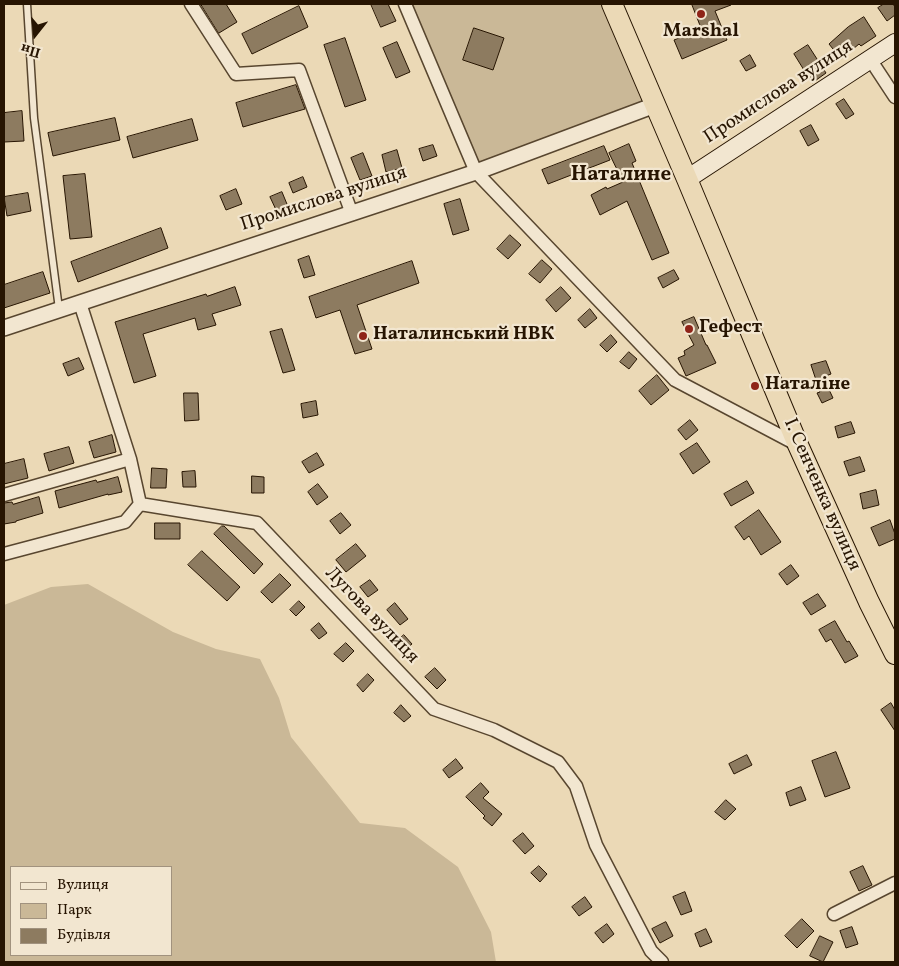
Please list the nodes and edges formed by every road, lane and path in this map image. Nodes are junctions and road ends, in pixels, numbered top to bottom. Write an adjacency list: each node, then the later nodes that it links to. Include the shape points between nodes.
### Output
1 (27, 4): 13 (lane, via 34,118)
2 (191, 4): 11 (street, via 236,74 299,70)
3 (405, 4): 9 (street)
4 (612, 4): 8 (highway, І. Сенченка вулиця)
5 (895, 42): 6 (main road, Промислова вулиця)
6 (870, 59): 7 (street); 10 (main road, Промислова вулиця)
7 (895, 97)
8 (655, 105): 9 (street, Промислова вулиця); 10 (highway, І. Сенченка вулиця)
9 (476, 172): 11 (street, Промислова вулиця); 15 (street, via 675,380)
10 (687, 179): 15 (highway, І. Сенченка вулиця)
11 (352, 214): 12 (street, Промислова вулиця)
12 (80, 303): 13 (street, Промислова вулиця); 16 (street)
13 (60, 309): 14 (street, Промислова вулиця)
14 (4, 328)
15 (798, 446): 20 (highway, І. Сенченка вулиця)
16 (130, 459): 17 (street); 18 (street)
17 (4, 495)
18 (140, 504): 19 (street, via 125,522); 23 (street, Лугова вулиця, via 257,523 434,709 494,730 558,762 576,786 596,845 651,951)
19 (4, 554)
20 (895, 654)
21 (895, 883): 22 (street)
22 (834, 914)
23 (662, 962)

